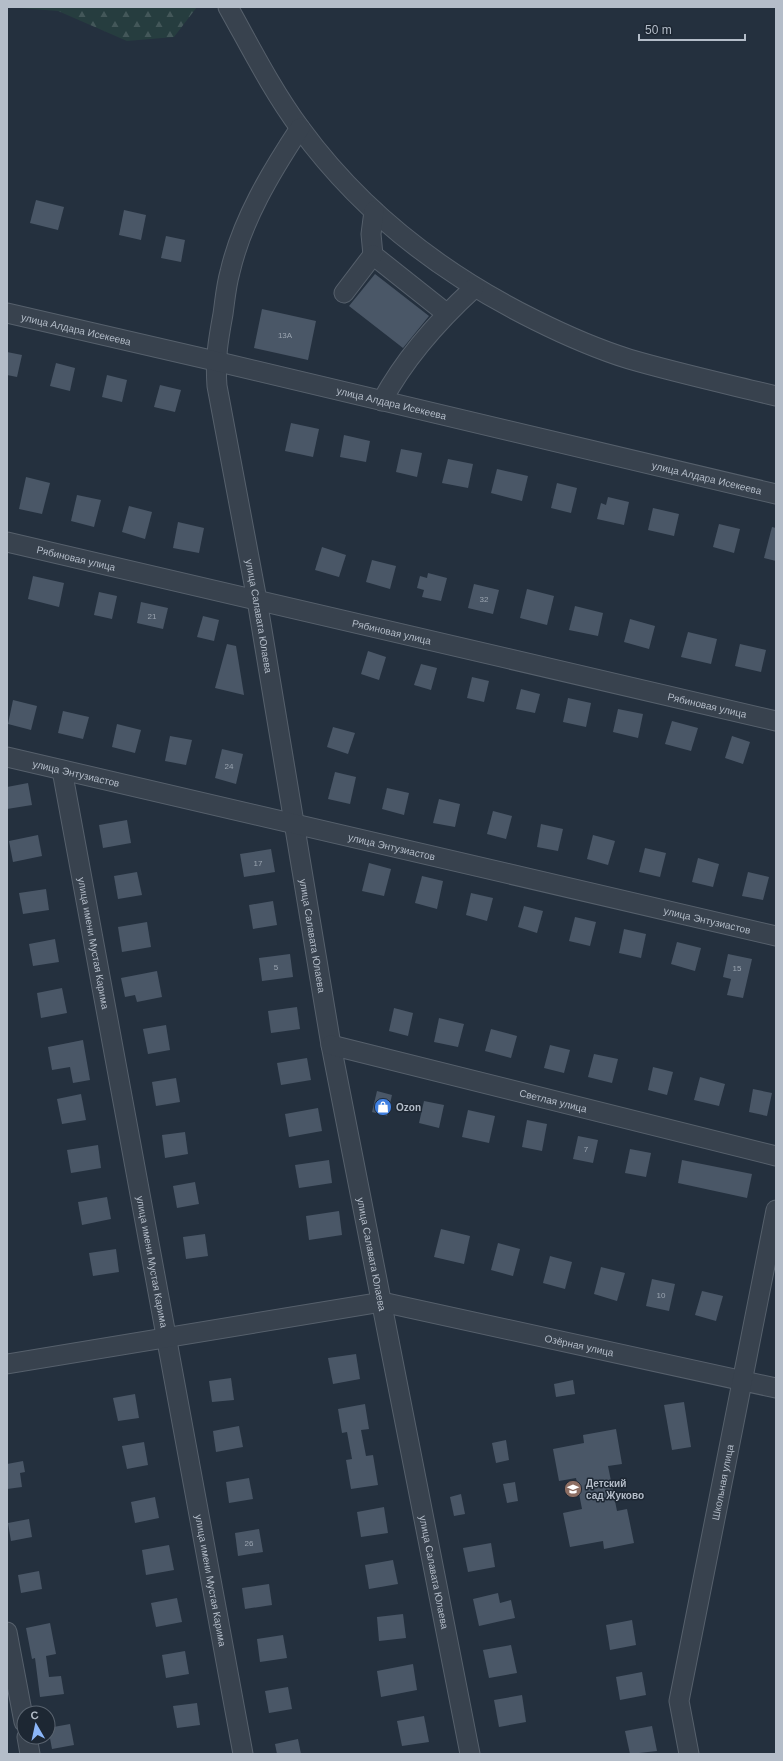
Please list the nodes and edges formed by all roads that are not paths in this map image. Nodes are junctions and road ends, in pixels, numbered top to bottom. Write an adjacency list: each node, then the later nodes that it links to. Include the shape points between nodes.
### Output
1 (228, 7): 2 (street, via 273,87)
2 (300, 128): 3 (street, via 322,156); 9 (street, улица Салавата Юлаева, via 277,162 252,210 237,247 230,272)
3 (374, 210): 4 (street, via 371,234); 5 (street, via 423,254)
4 (373, 255): 6 (street); 8 (street)
5 (474, 288): 8 (street); 10 (street, via 545,325 601,349 643,363)
6 (344, 293)
7 (7, 313): 9 (street, улица Алдара Исекеева)
8 (446, 313): 11 (street, via 394,378)
9 (215, 360): 11 (street, улица Алдара Исекеева); 14 (street, улица Салавата Юлаева, via 217,386)
10 (776, 396)
11 (382, 401): 12 (street, улица Алдара Исекеева)
12 (776, 494)
13 (7, 542): 14 (street, Рябиновая улица)
14 (257, 600): 15 (street, Рябиновая улица); 18 (street, улица Салавата Юлаева)
15 (776, 721)
16 (7, 757): 17 (street, улица Энтузиастов)
17 (62, 770): 18 (street, улица Энтузиастов); 24 (street, улица имени Мустая Карима)
18 (294, 824): 19 (street, улица Энтузиастов); 20 (street, улица Салавата Юлаева)
19 (776, 936)
20 (331, 1045): 21 (street, Светлая улица); 23 (street, улица Салавата Юлаева)
21 (776, 1156)
22 (776, 1210): 26 (street, Школьная улица)
23 (382, 1302): 24 (street); 26 (street, Озёрная улица); 31 (street, улица Салавата Юлаева)
24 (166, 1338): 25 (street); 30 (street, улица имени Мустая Карима)
25 (7, 1364)
26 (742, 1381): 27 (street, Озёрная улица); 32 (street, Школьная улица, via 679,1701)
27 (776, 1388)
28 (7, 1632): 29 (street)
29 (21, 1705)
30 (243, 1754)
31 (470, 1754)
32 (689, 1754)

